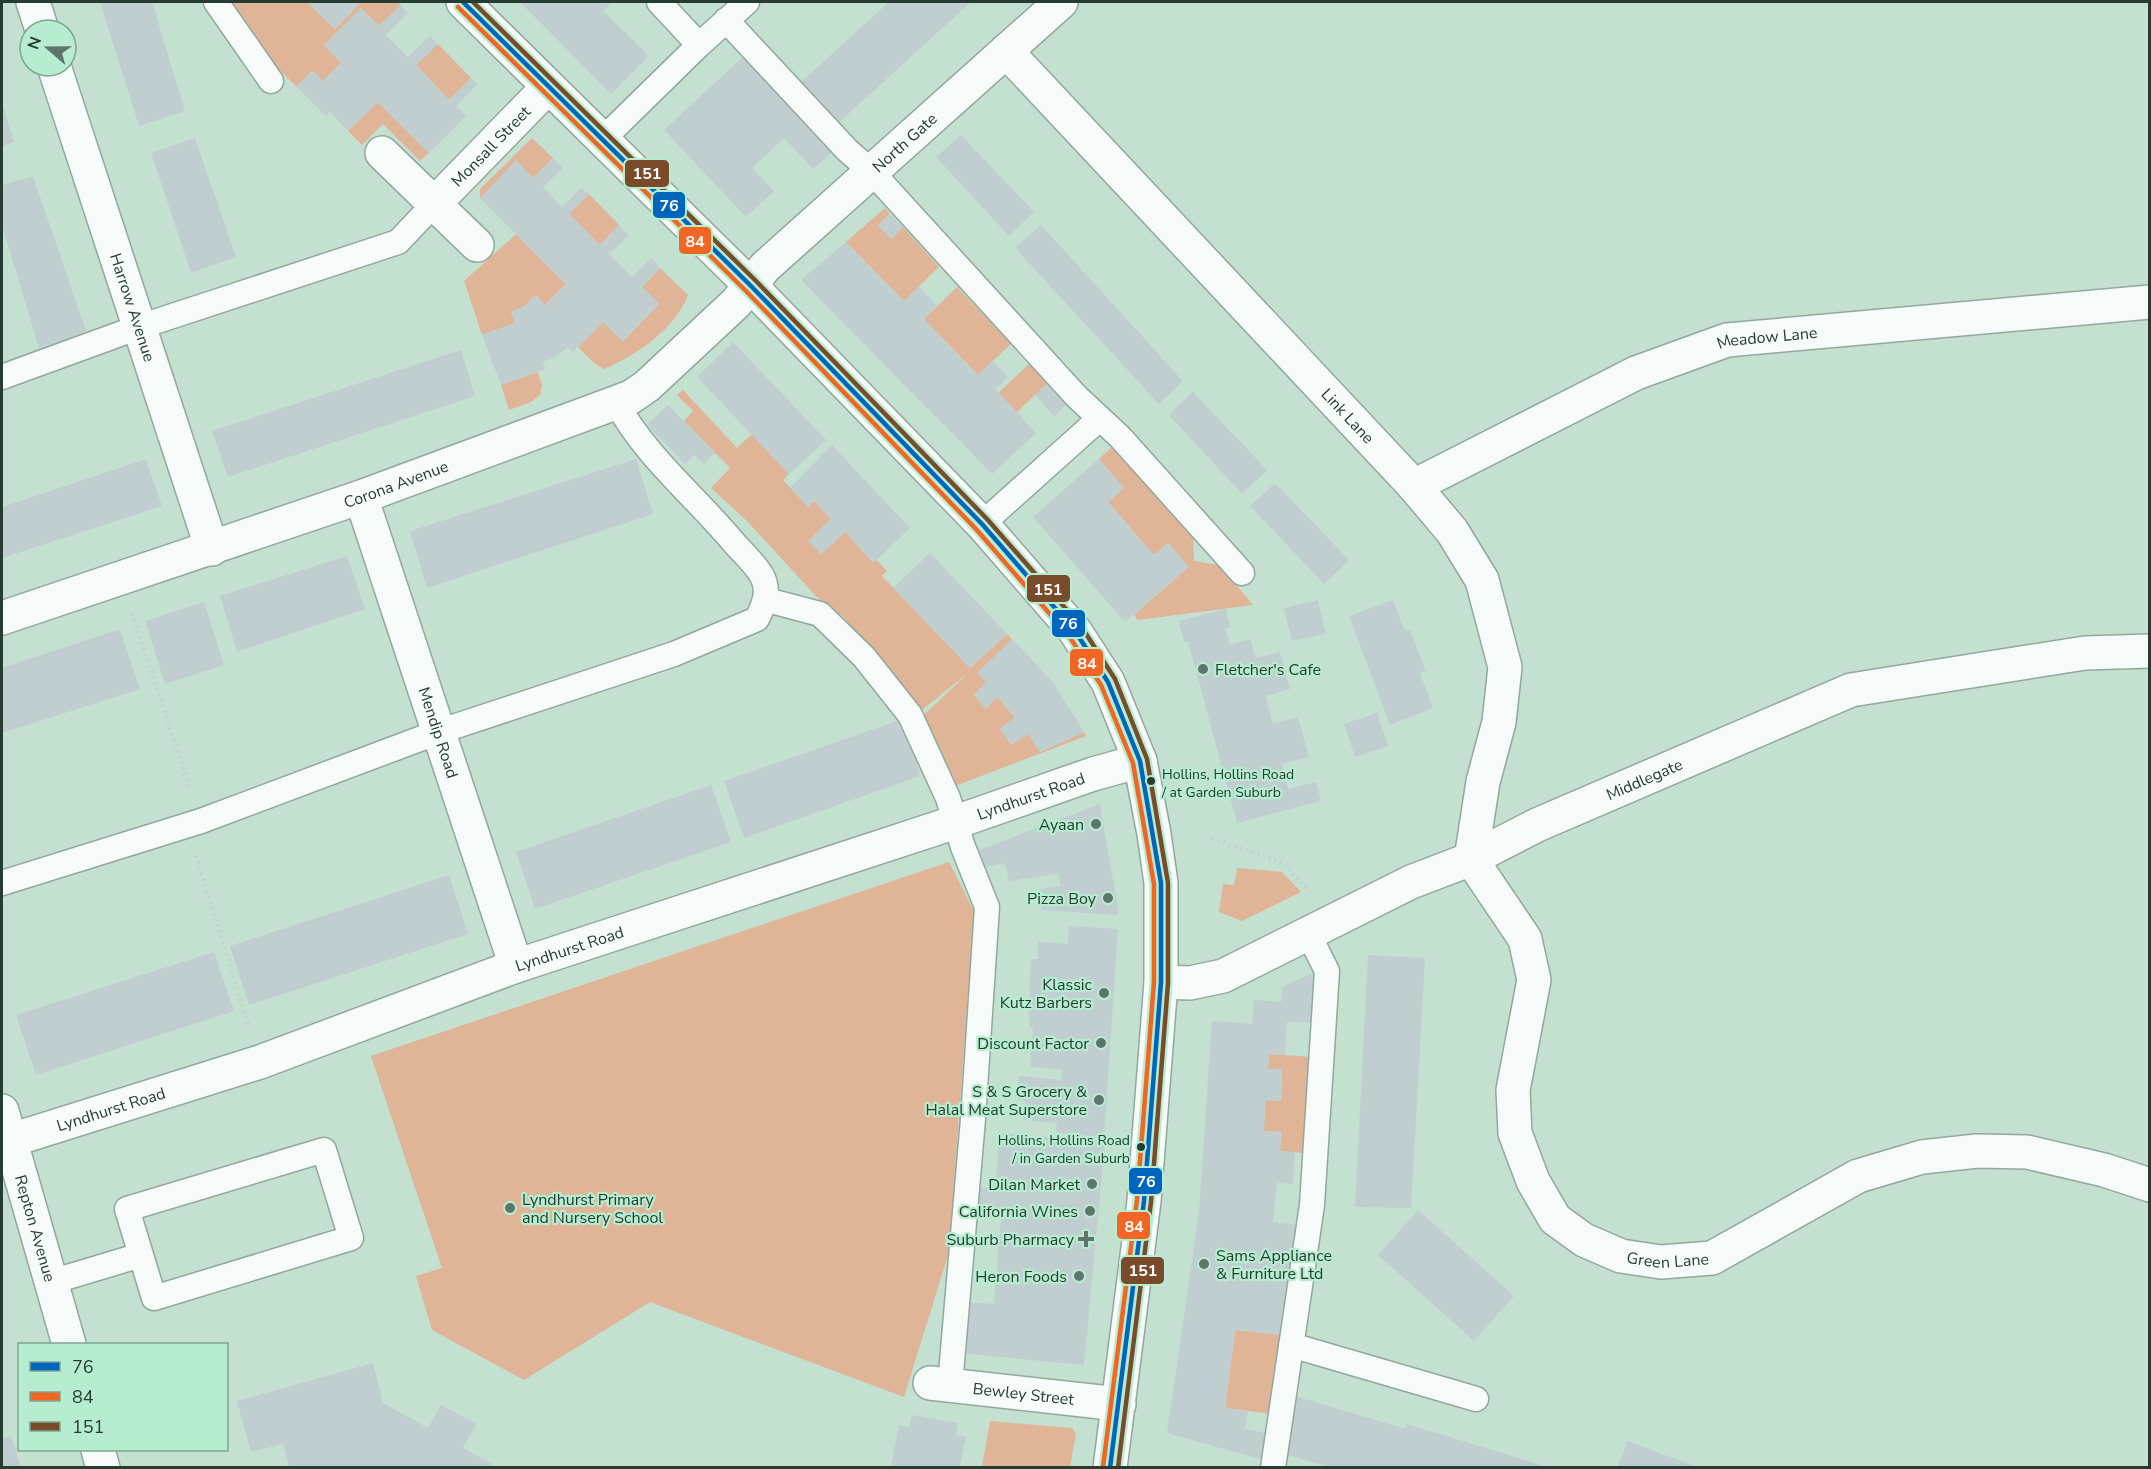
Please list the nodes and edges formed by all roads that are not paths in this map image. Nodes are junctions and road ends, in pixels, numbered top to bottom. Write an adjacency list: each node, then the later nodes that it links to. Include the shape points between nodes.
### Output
1 (33, 2): 7 (street)
2 (216, 2): 12 (lane)
3 (463, 2): 13 (street)
4 (659, 2): 9 (lane)
5 (747, 2): 8 (lane)
6 (1061, 2): 10 (street, North Gate)
7 (38, 18)
8 (726, 20): 9 (lane); 16 (lane)
9 (699, 45): 14 (lane)
10 (1006, 51): 16 (street, North Gate); 25 (street, Link Lane)
11 (58, 78): 21 (street, Harrow Avenue)
12 (270, 81)
13 (548, 87): 14 (street); 17 (street, Monsall Street)
14 (602, 140): 19 (street)
15 (382, 153): 17 (street)
16 (871, 171): 19 (street, North Gate, via 765,267); 24 (lane)
17 (434, 204): 18 (street); 21 (lane, via 398,242)
18 (477, 245)
19 (751, 286): 23 (street, Corona Avenue, via 647,386); 27 (street)
20 (2150, 302): 25 (street, Meadow Lane, via 1728,340 1636,373)
21 (139, 327): 22 (lane); 28 (street, Harrow Avenue)
22 (2, 377)
23 (617, 404): 26 (street, Corona Avenue); 30 (lane, via 653,456 762,576)
24 (1098, 420): 27 (lane); 29 (lane, via 1120,437)
25 (1414, 486): 36 (street, Link Lane, via 1452,531 1482,580 1505,667 1499,722 1483,782)
26 (362, 497): 28 (street, Corona Avenue); 33 (street, Mendip Road)
27 (982, 524): 34 (street, via 1075,631 1108,682)
28 (212, 549): 31 (street, Corona Avenue)
29 (1242, 573)
30 (767, 600): 33 (lane, via 758,619 674,654); 35 (lane, via 820,614 864,657 910,715)
31 (2, 618)
32 (2150, 651): 36 (street, Middlegate, via 2085,653 1851,690 1538,825)
33 (441, 731): 37 (lane, via 194,824); 39 (street, Mendip Road)
34 (1140, 761): 35 (street, Lyndhurst Road); 40 (street, via 1161,883)
35 (956, 822): 39 (street, Lyndhurst Road); 47 (lane, via 987,907 973,1119)
36 (1471, 859): 38 (street, Middlegate, via 1411,882); 42 (street, Green Lane, via 1525,939 1534,980 1513,1090 1515,1133 1533,1181 1555,1219 1584,1240 1621,1256 1661,1262 1712,1258 1858,1176 1922,1157 1977,1151 2027,1152)
37 (2, 883)
38 (1309, 935): 40 (street, Middlegate, via 1223,976 1190,983); 46 (lane, via 1327,971 1312,1205)
39 (516, 966): 41 (street, Lyndhurst Road, via 260,1062)
40 (1161, 982): 49 (street, via 1144,1201)
41 (4, 1131): 44 (street, Repton Avenue)
42 (2150, 1185)
43 (141, 1256): 43 (lane, via 127,1209 324,1150 351,1238 154,1298); 44 (lane)
44 (51, 1282): 45 (street, Repton Avenue)
45 (69, 1343)
46 (1292, 1345): 48 (lane); 53 (lane)
47 (940, 1384): 49 (street, Bewley Street)
48 (1476, 1399)
49 (1119, 1404): 52 (street)
50 (99, 1451): 51 (street)
51 (104, 1467)
52 (1110, 1467)
53 (1273, 1467)

